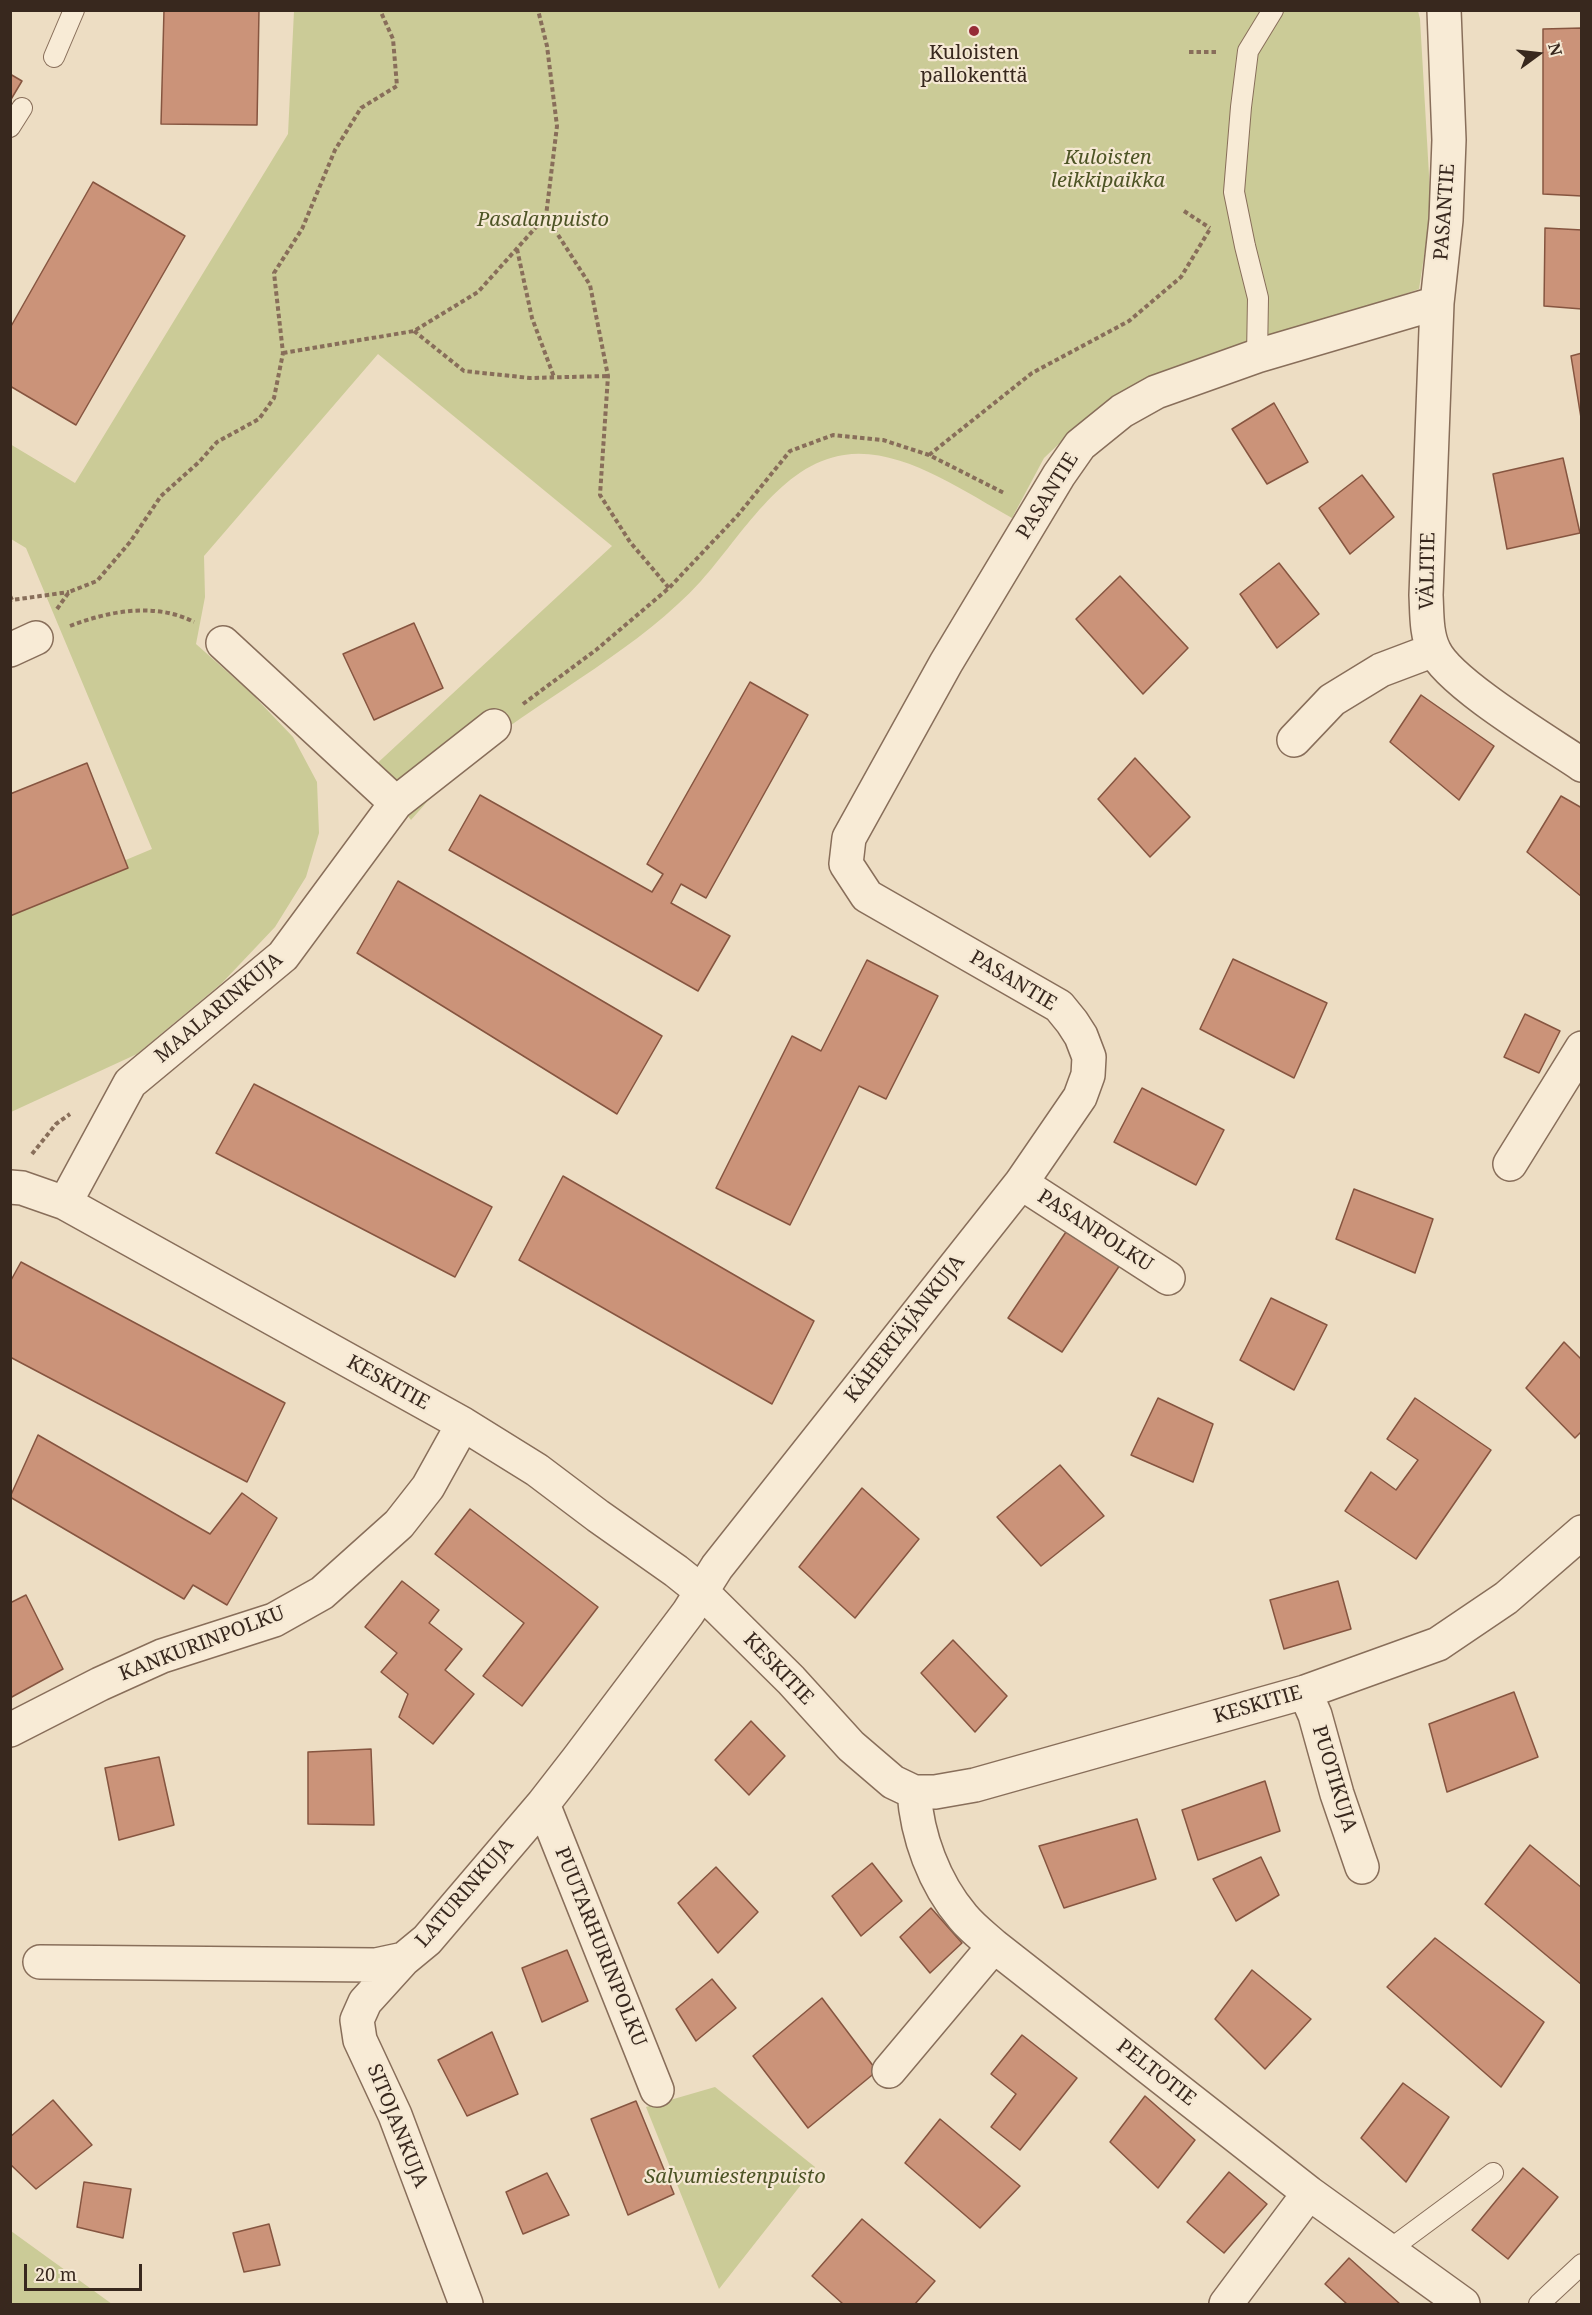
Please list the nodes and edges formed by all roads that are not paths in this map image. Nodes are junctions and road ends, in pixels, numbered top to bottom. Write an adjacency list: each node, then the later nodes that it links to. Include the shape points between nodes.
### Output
1 (74, 10): 4 (lane)
2 (1272, 10): 8 (lane, via 1248,51 1234,192 1258,298)
3 (1444, 10): 7 (street, PASANTIE, via 1449,140)
4 (54, 57)
5 (22, 108): 6 (lane)
6 (10, 127)
7 (1437, 303): 8 (street, PASANTIE); 10 (street, VÄLITIE, via 1426,595 1427,624)
8 (1257, 356): 16 (street, PASANTIE, via 1156,392 1122,411 1080,445 946,663 849,838 846,864 867,896 1059,1006 1081,1036)
9 (223, 643): 14 (street)
10 (1434, 650): 12 (street, via 1381,670 1332,700); 13 (street, VÄLITIE, via 1450,671 1473,690)
11 (494, 726): 14 (street, MAALARINKUJA)
12 (1294, 740)
13 (1581, 765)
14 (396, 803): 20 (street, MAALARINKUJA, via 283,956 130,1083)
15 (1581, 1048): 17 (street)
16 (1089, 1057): 18 (street, KÄHERTÄJÄNKUJA, via 1080,1097)
17 (1510, 1164)
18 (1021, 1183): 21 (street, PASANPOLKU); 24 (street, KÄHERTÄJÄNKUJA)
19 (10, 1187): 20 (street, KESKITIE)
20 (65, 1203): 22 (street, KESKITIE)
21 (1168, 1278)
22 (463, 1424): 24 (street, KESKITIE, via 537,1470); 26 (street, KANKURINPOLKU, via 428,1487 399,1524 322,1593 274,1620 162,1656)
23 (1581, 1532): 25 (street, KESKITIE, via 1506,1598 1438,1644)
24 (701, 1591): 27 (street, KESKITIE, via 851,1746 893,1782); 28 (street, LATURINKUJA)
25 (1305, 1692): 27 (street, KESKITIE, via 975,1785); 29 (street, PUOTIKUJA)
26 (10, 1730)
27 (914, 1792): 30 (street, PELTOTIE, via 926,1852 941,1884 963,1917)
28 (543, 1804): 31 (street, LATURINKUJA, via 427,1940); 34 (street, PUUTARHURINPOLKU)
29 (1362, 1867)
30 (994, 1946): 33 (street); 36 (street, PELTOTIE)
31 (405, 1959): 32 (street, LATURINKUJA, via 376,1965); 39 (street, SITOJANKUJA, via 365,2002 357,2020 360,2040 395,2115)
32 (40, 1962)
33 (889, 2071)
34 (657, 2090)
35 (1492, 2173): 37 (lane)
36 (1309, 2193): 37 (street, PELTOTIE); 40 (street)
37 (1389, 2250): 41 (street, PELTOTIE)
38 (1581, 2264): 42 (lane)
39 (466, 2304)
40 (1226, 2304)
41 (1463, 2304)
42 (1539, 2304)

